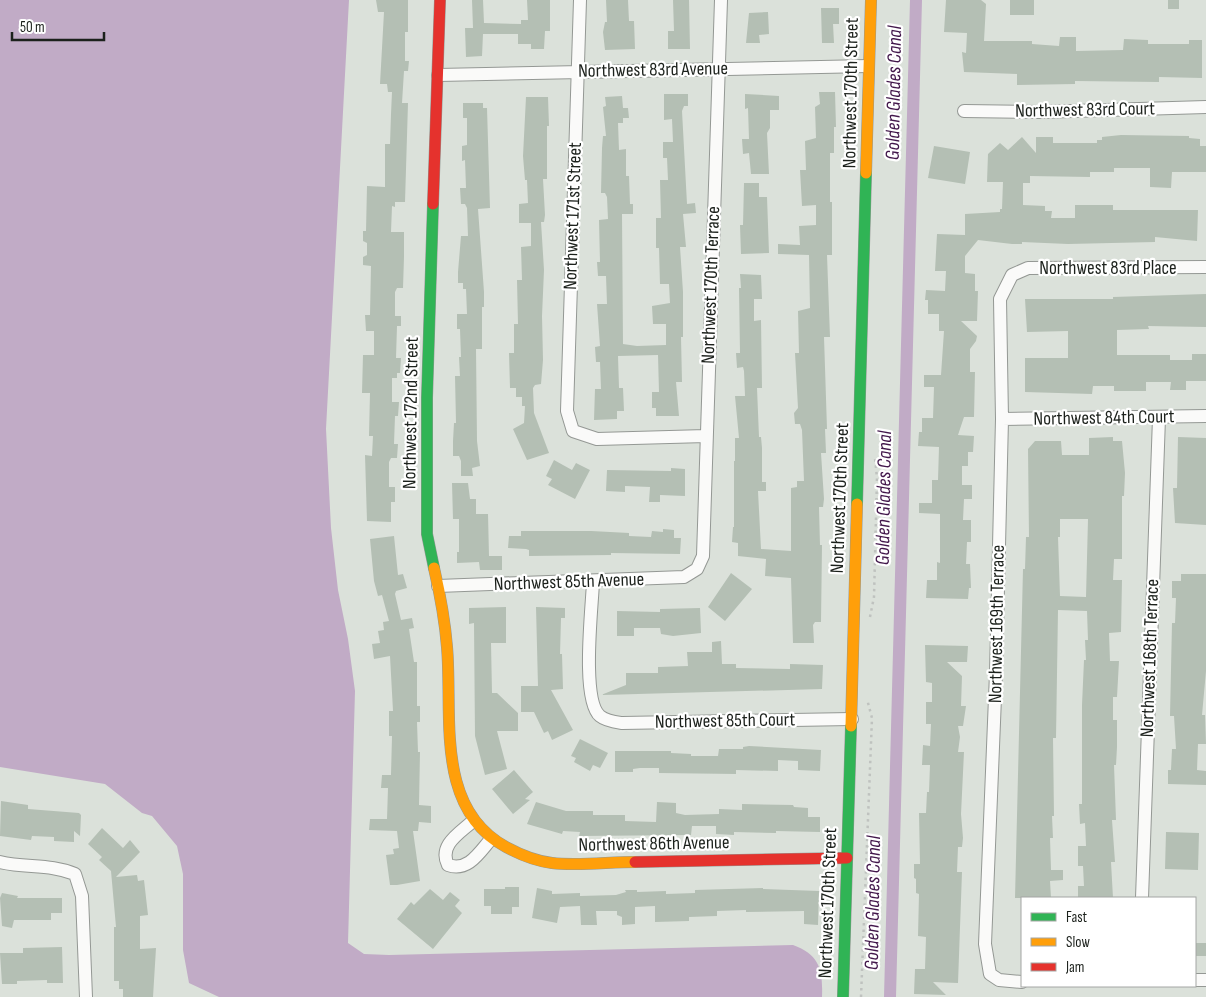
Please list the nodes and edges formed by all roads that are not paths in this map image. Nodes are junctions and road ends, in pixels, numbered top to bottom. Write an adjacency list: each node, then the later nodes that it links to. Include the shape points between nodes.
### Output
1 (440, 0): 8 (street, Northwest 172nd Street)
2 (580, 0): 7 (street, Northwest 171st Street)
3 (721, 0): 6 (street, Northwest 170th Terrace)
4 (871, 0): 5 (street, Northwest 170th Street)
5 (868, 66): 6 (street, Northwest 83rd Avenue); 20 (street, Northwest 170th Street)
6 (720, 69): 7 (street, Northwest 83rd Avenue); 16 (street, Northwest 170th Terrace)
7 (578, 72): 8 (street, Northwest 83rd Avenue); 16 (street, Northwest 171st Street, via 567,411 573,431 598,439)
8 (438, 76): 19 (street, Northwest 172nd Street, via 427,398 426,534)
9 (1206, 107): 10 (street, Northwest 83rd Court)
10 (964, 111)
11 (1206, 267): 12 (street, Northwest 83rd Place, via 1028,268)
12 (1012, 275): 15 (street, Northwest 169th Terrace, via 1000,299)
13 (1206, 416): 14 (street, Northwest 84th Court)
14 (1159, 418): 15 (street, Northwest 84th Court); 25 (street, Northwest 168th Terrace)
15 (1002, 419): 26 (street, Northwest 169th Terrace, via 985,944 990,974 999,980)
16 (706, 436): 17 (street, Northwest 170th Terrace, via 703,556)
17 (697, 569): 18 (street, Northwest 85th Avenue, via 684,577)
18 (593, 582): 19 (street, Northwest 85th Avenue); 20 (street, Northwest 85th Court, via 589,686 592,705 600,717 622,723)
19 (438, 586): 21 (street, Northwest 172nd Street, via 447,647 451,759 458,790)
20 (852, 719): 23 (street, Northwest 170th Street)
21 (473, 821): 22 (street, Northwest 86th Avenue); 22 (street, via 446,847 444,854 448,865 456,868 466,866)
22 (491, 839): 23 (street, Northwest 86th Avenue, via 518,854 552,863)
23 (847, 858): 28 (street, Northwest 170th Street)
24 (0, 862): 27 (street, via 59,867 76,874 82,896)
25 (1142, 897)
26 (1021, 982)
27 (86, 997)
28 (843, 997)

